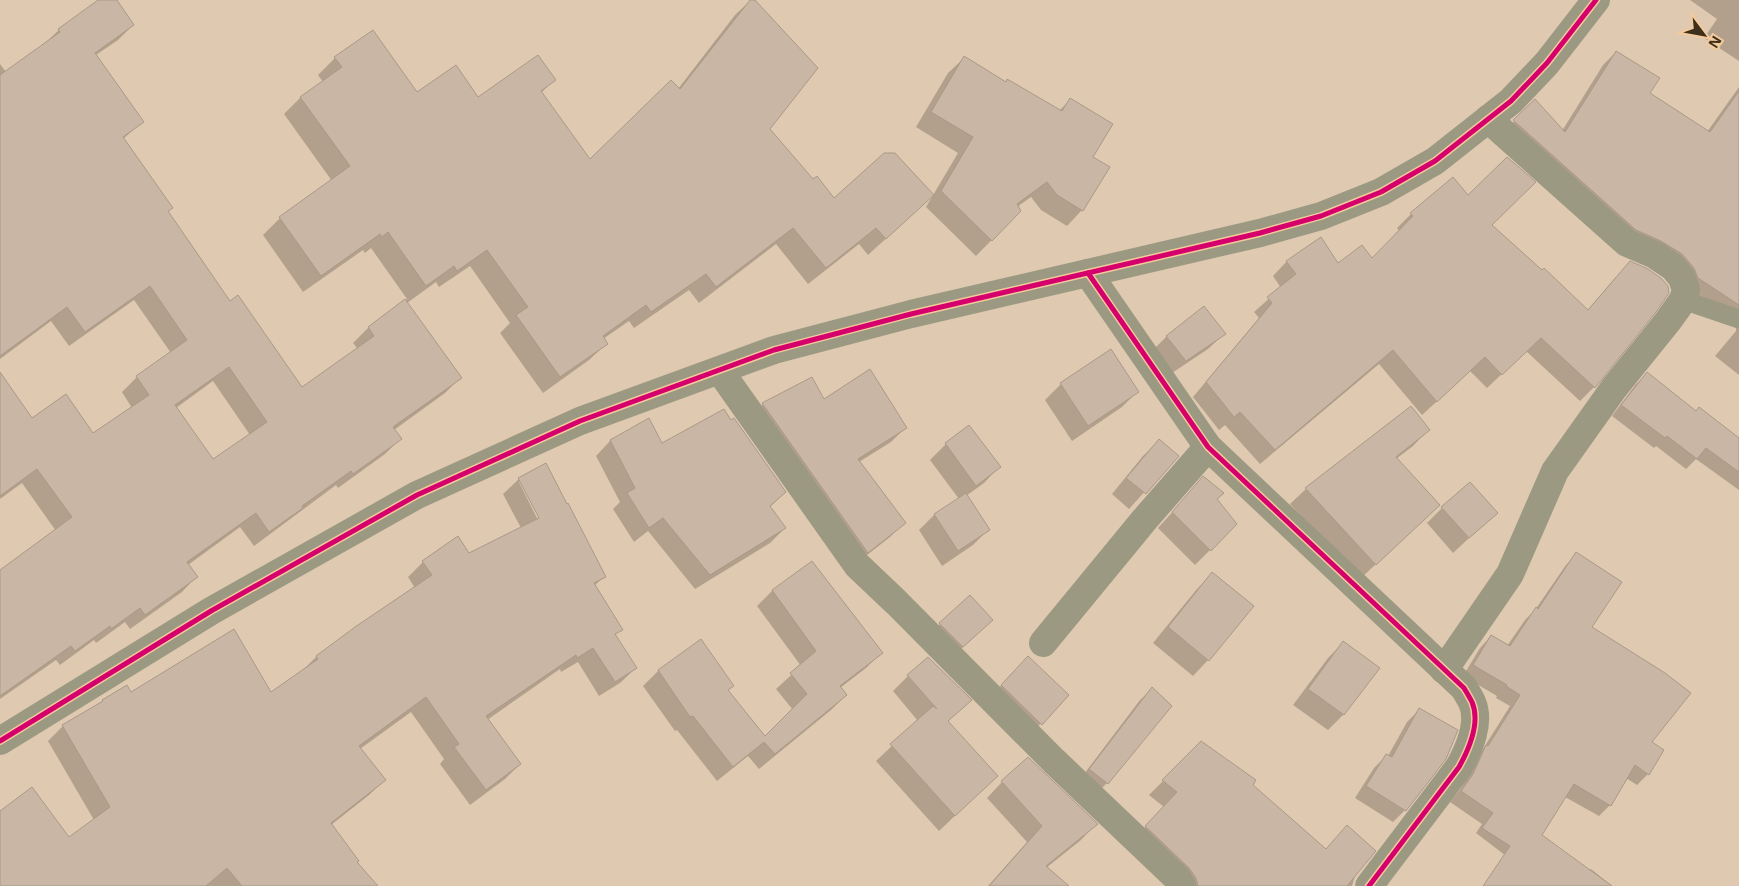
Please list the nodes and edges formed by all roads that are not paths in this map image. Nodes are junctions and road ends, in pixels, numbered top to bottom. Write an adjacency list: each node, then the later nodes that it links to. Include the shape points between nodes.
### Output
1 (1596, 0): 2 (street, via 1547,63)
2 (1488, 120): 3 (street, via 1434,161 1381,192 1321,216); 4 (street, via 1627,243 1656,254 1674,267 1686,290)
3 (1088, 273): 6 (street, via 783,348); 7 (street)
4 (1683, 300): 5 (lane); 9 (street, via 1614,388 1555,471 1510,574)
5 (1739, 319)
6 (720, 371): 10 (street, via 580,421 417,495 212,611); 11 (street, via 857,565)
7 (1208, 446): 8 (street); 9 (street)
8 (1043, 643)
9 (1444, 670): 12 (street, via 1464,688 1473,704 1475,720 1467,753)
10 (0, 741)
11 (1182, 886)
12 (1369, 886)

